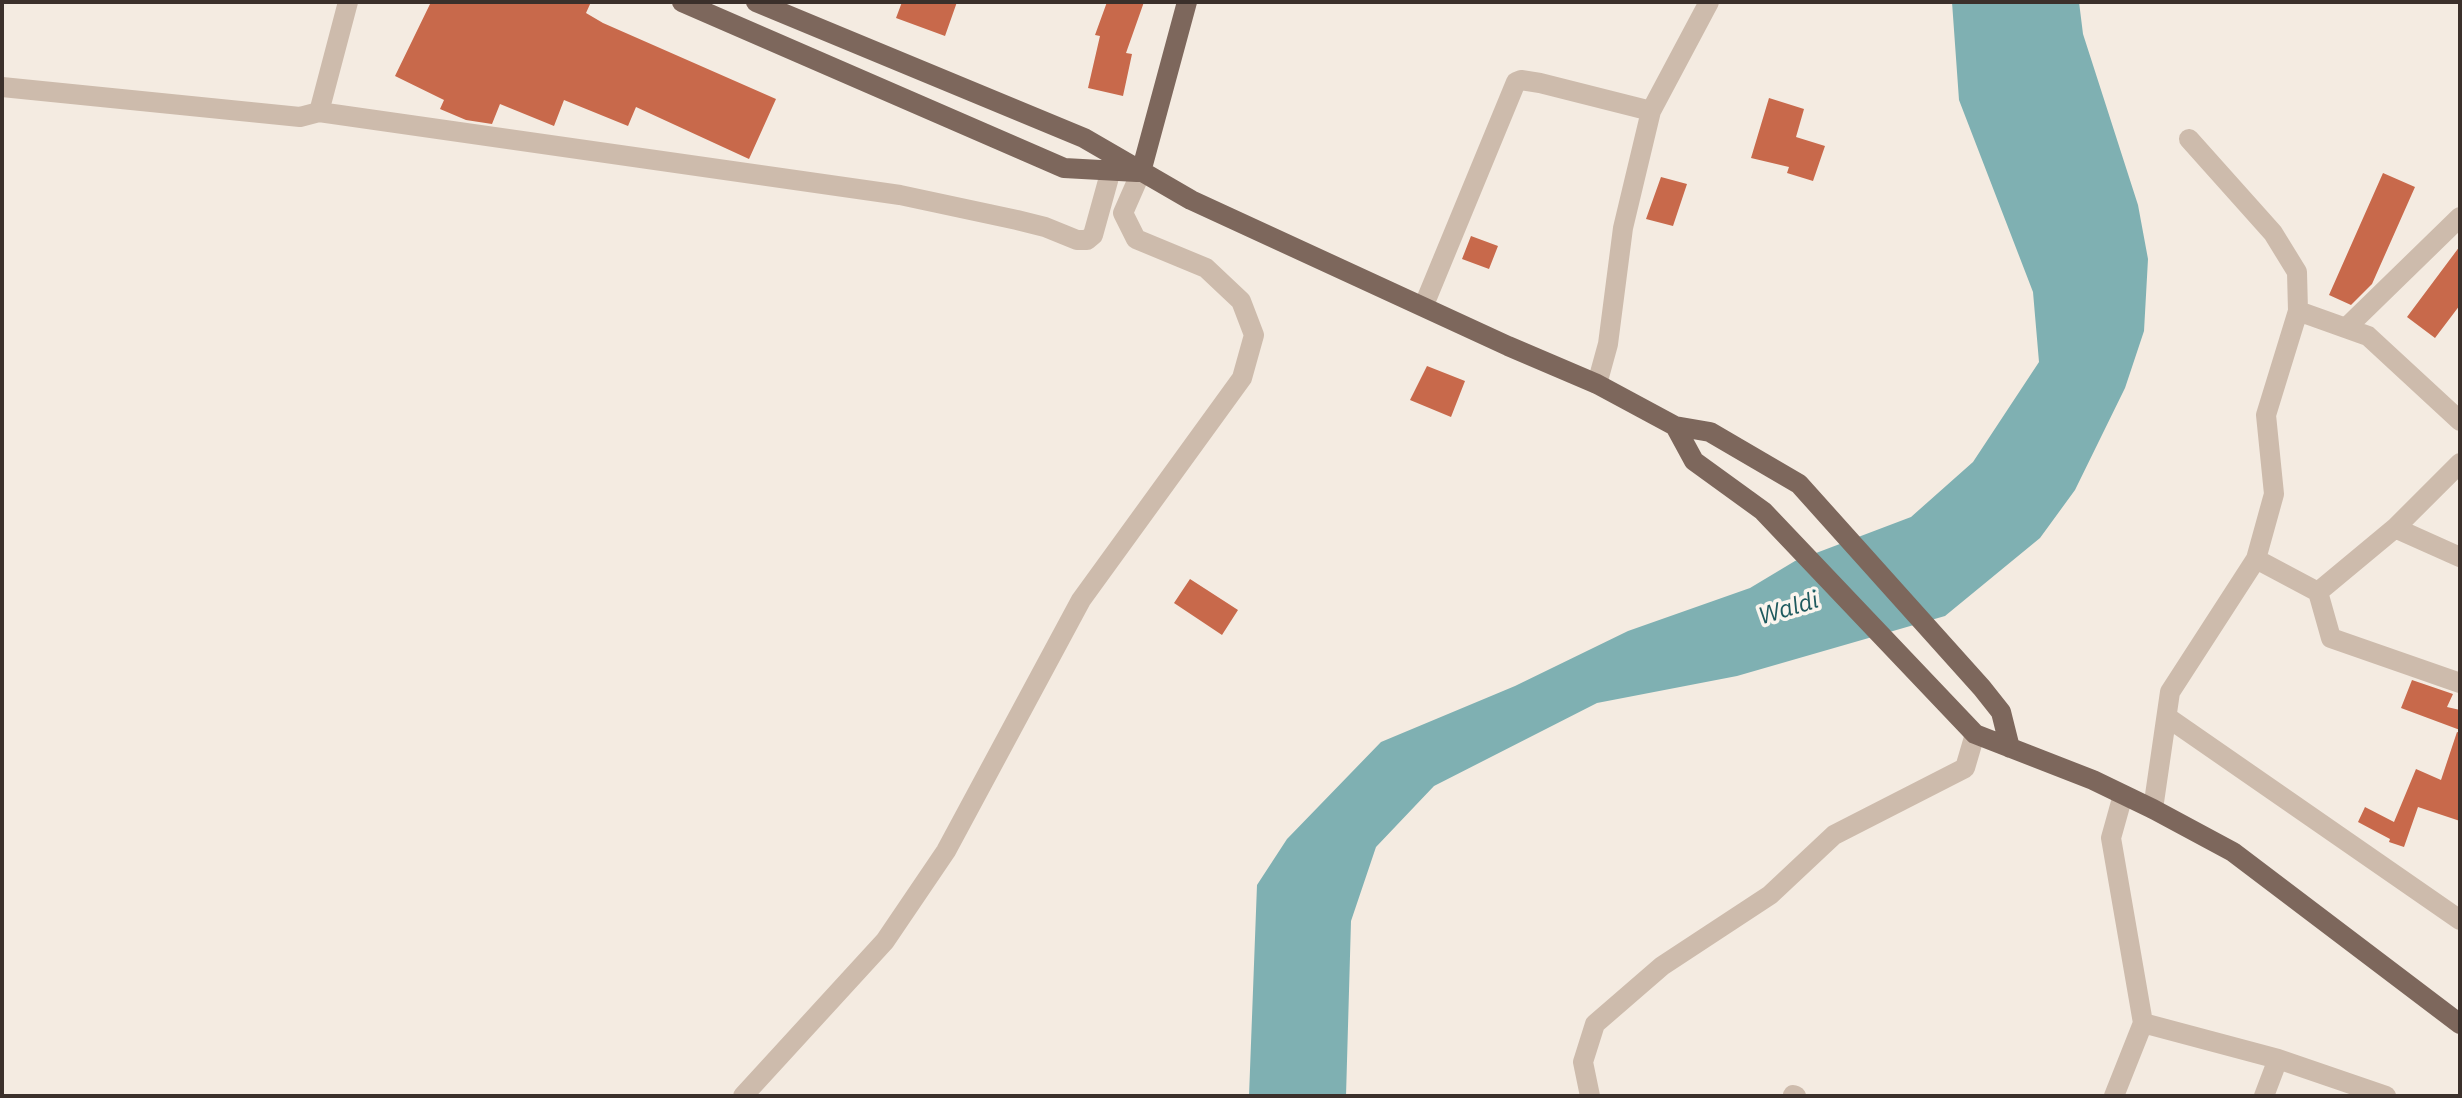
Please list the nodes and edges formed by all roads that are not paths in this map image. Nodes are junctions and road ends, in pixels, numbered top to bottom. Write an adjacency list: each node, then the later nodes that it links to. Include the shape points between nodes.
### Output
1 (348, 2): 9 (street)
2 (682, 2): 11 (main road, via 1064,168)
3 (756, 2): 6 (main road)
4 (1187, 2): 12 (main road)
5 (1709, 2): 8 (street)
6 (782, 7): 12 (main road, via 1084,138)
7 (2, 87): 9 (street, via 300,117)
8 (1651, 111): 14 (street, via 1540,83 1516,82); 17 (street, via 1623,228 1608,344)
9 (319, 112): 11 (street, via 900,195 1031,224 1077,240 1093,235)
10 (2189, 139): 15 (street, via 2273,233 2297,272)
11 (1111, 170): 12 (main road)
12 (1141, 172): 14 (main road, via 1191,200); 35 (street, via 1123,213 1136,239 1206,268 1241,301 1254,335 1242,378 1081,600 946,851 885,941)
13 (2460, 217): 16 (street)
14 (1424, 305): 17 (main road)
15 (2298, 311): 16 (street); 23 (street, via 2266,415 2274,494)
16 (2346, 328): 18 (street, via 2368,336)
17 (1597, 384): 19 (main road)
18 (2460, 421)
19 (1675, 426): 27 (main road, via 1694,461 1763,511); 28 (main road, via 1710,432 1799,484 2001,712)
20 (2460, 463): 21 (street)
21 (2395, 528): 22 (street); 24 (street)
22 (2460, 557)
23 (2256, 559): 24 (street); 26 (street, via 2170,692)
24 (2318, 592): 25 (street, via 2331,638)
25 (2460, 683)
26 (2167, 717): 30 (street); 31 (street)
27 (1975, 734): 28 (main road); 36 (street, via 1965,768 1834,835 1770,895 1662,966 1595,1024 1583,1062)
28 (2010, 748): 29 (main road)
29 (2123, 795): 30 (main road); 32 (street, via 2111,838)
30 (2153, 809): 33 (main road, via 2233,852)
31 (2460, 920)
32 (2143, 1023): 34 (street); 37 (street)
33 (2460, 1024)
34 (2278, 1059): 38 (street); 39 (street)
35 (743, 1096)
36 (1590, 1096)
37 (2114, 1096)
38 (2264, 1096)
39 (2386, 1096)

